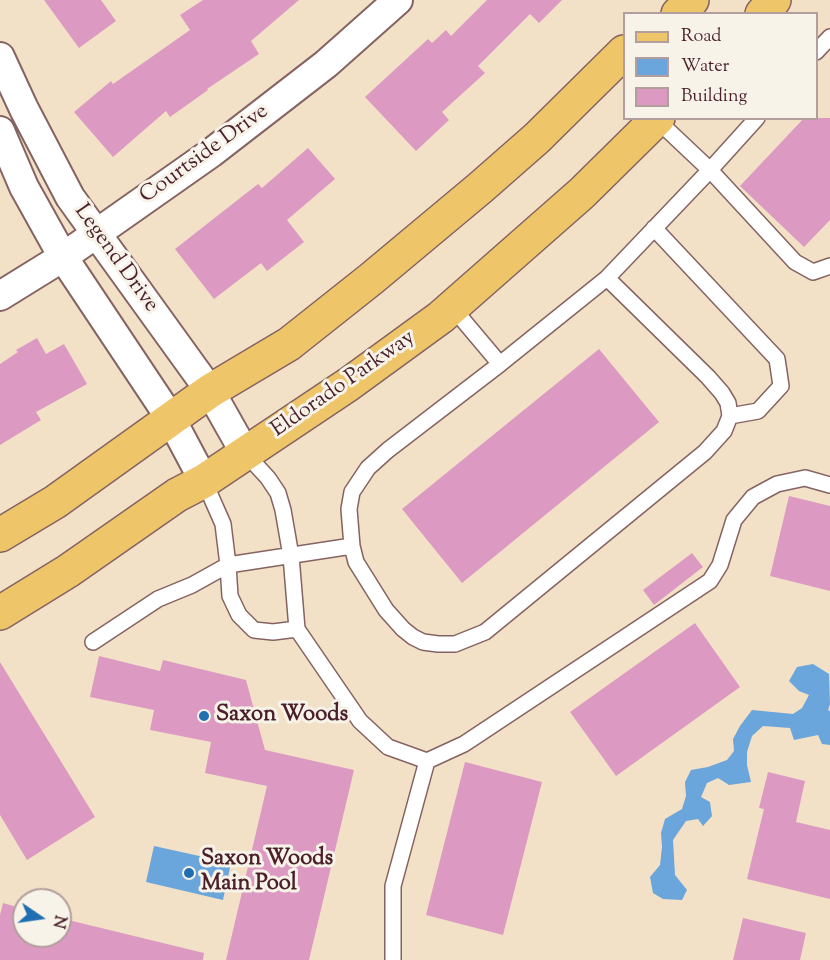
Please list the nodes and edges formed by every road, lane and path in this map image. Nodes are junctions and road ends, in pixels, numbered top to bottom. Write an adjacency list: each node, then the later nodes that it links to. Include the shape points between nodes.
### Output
1 (398, 0): 18 (street, Courtside Drive, via 326,64 238,133)
2 (677, 0): 5 (main road)
3 (692, 0): 6 (main road)
4 (774, 0): 7 (main road)
5 (666, 12)
6 (680, 12)
7 (764, 12)
8 (830, 37): 9 (lane)
9 (818, 50)
10 (623, 53): 25 (main road, via 480,189 371,279 289,344)
11 (0, 57): 18 (street, Legend Drive, via 70,197)
12 (656, 120): 23 (main road, Eldorado Parkway, via 582,193)
13 (658, 120): 16 (lane)
14 (755, 120): 16 (lane)
15 (0, 132): 19 (street, Legend Drive, via 24,187)
16 (710, 170): 17 (lane); 20 (lane, via 795,262 813,272)
17 (654, 228): 21 (lane); 26 (lane, via 777,359 781,386 758,411)
18 (97, 233): 19 (street, Courtside Drive); 25 (street, Legend Drive)
19 (63, 257): 22 (street, Courtside Drive); 27 (street, Legend Drive)
20 (830, 266)
21 (607, 278): 24 (lane); 26 (lane, via 708,377 728,403)
22 (0, 296)
23 (452, 307): 24 (lane); 28 (main road, Eldorado Parkway, via 349,384)
24 (500, 364): 32 (lane, via 368,468 352,492)
25 (210, 392): 27 (main road); 28 (street, Legend Drive)
26 (730, 416): 32 (lane, via 724,431 705,452 484,632 455,644 423,642 395,621 356,562)
27 (171, 419): 29 (street, Legend Drive); 31 (main road, via 55,502)
28 (245, 453): 29 (main road, Eldorado Parkway); 33 (lane, via 278,493)
29 (204, 481): 34 (lane, via 223,524); 35 (main road, Eldorado Parkway)
30 (830, 485): 38 (lane, via 806,478 777,484 753,497 734,520 720,565 710,581 464,744)
31 (0, 535)
32 (352, 546): 33 (lane)
33 (291, 556): 34 (lane); 36 (lane)
34 (228, 566): 36 (lane, via 230,596 239,615 254,630); 37 (lane, via 158,599)
35 (0, 613)
36 (297, 628): 38 (lane, via 360,721 388,747)
37 (93, 642)
38 (427, 761): 39 (lane, via 393,886)
39 (393, 960)

